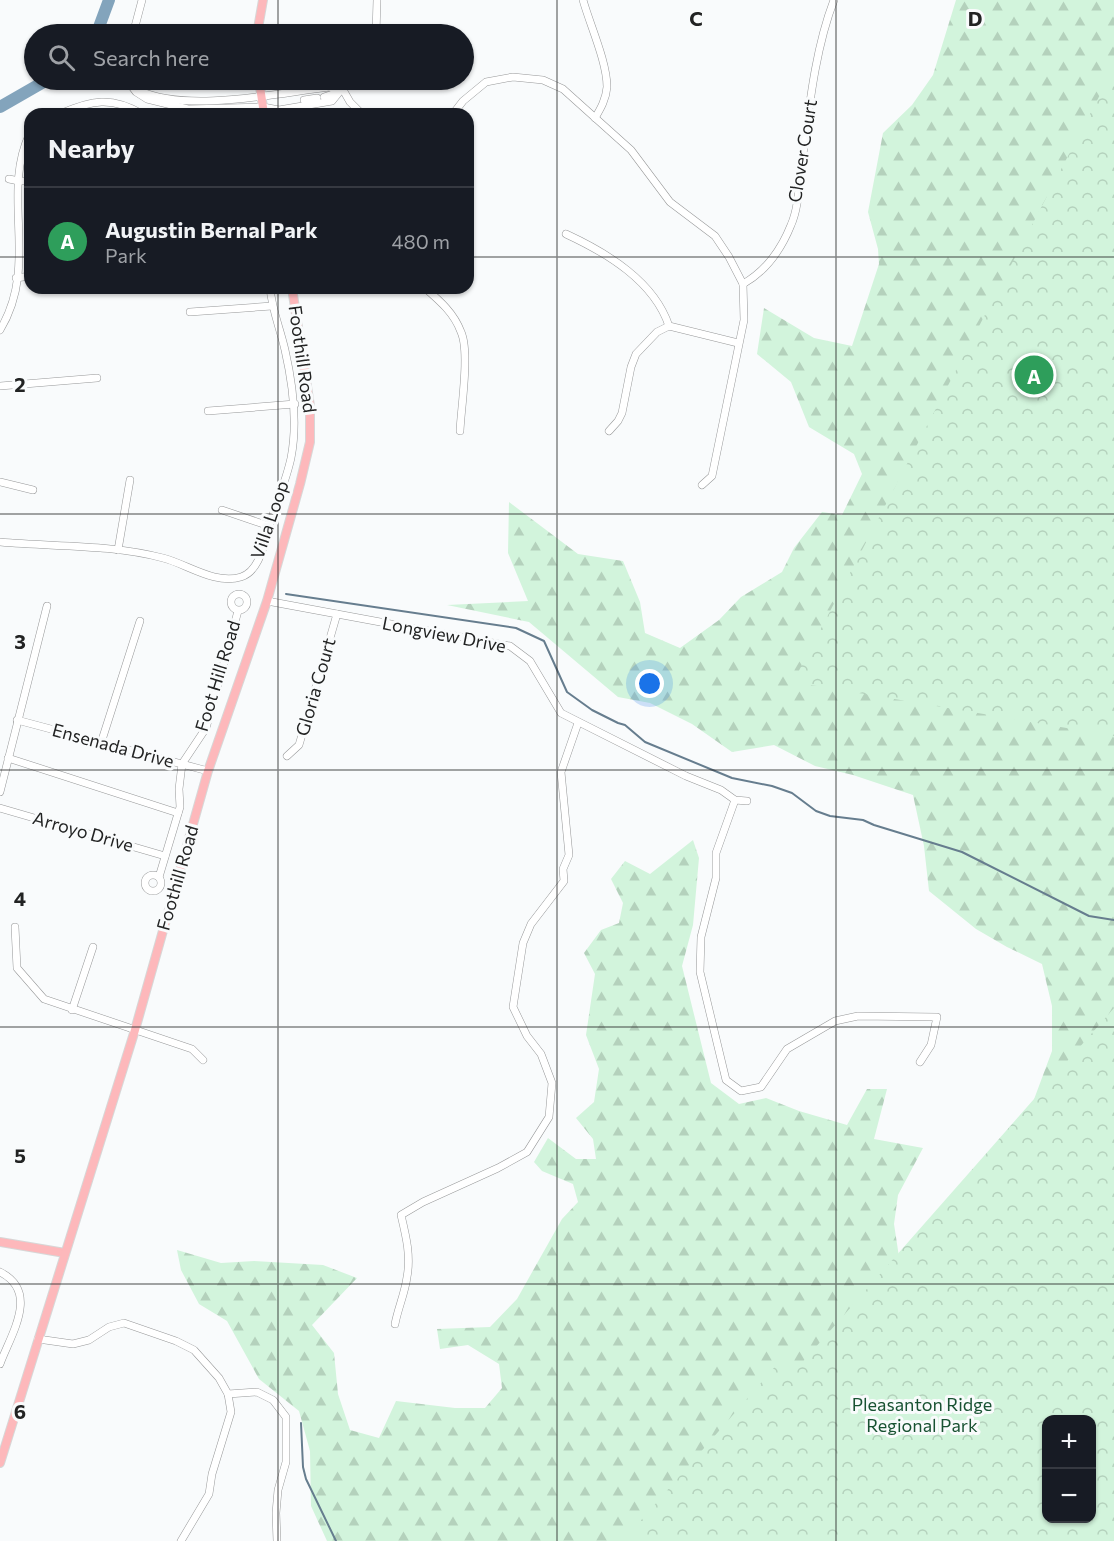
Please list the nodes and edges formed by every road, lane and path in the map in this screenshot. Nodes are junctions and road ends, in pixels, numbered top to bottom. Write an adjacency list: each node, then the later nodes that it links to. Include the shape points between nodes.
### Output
1 (142, 0): 6 (street)
2 (263, 0): 7 (main road)
3 (377, 0): 8 (street)
4 (583, 0): 23 (street, via 607,86)
5 (834, 0): 32 (street, Clover Court, via 826,20 810,104 792,224 777,253 758,276)
6 (136, 24)
7 (259, 24)
8 (376, 24)
9 (138, 90): 18 (street)
10 (260, 90): 14 (main road)
11 (313, 90): 13 (street)
12 (340, 90): 15 (street); 15 (street, via 332,101 311,106); 21 (street)
13 (302, 92): 14 (street); 15 (street)
14 (260, 97): 18 (street); 19 (main road)
15 (305, 103): 20 (street)
16 (73, 108): 17 (street, via 106,102)
17 (131, 108)
18 (188, 108)
19 (262, 108)
20 (286, 108)
21 (356, 108)
22 (458, 108): 23 (street, via 486,82 513,77 543,80 563,89)
23 (595, 117): 32 (street, via 631,150 670,202 715,236)
24 (24, 142): 25 (street)
25 (10, 172): 26 (street); 27 (street)
26 (24, 178)
27 (8, 188)
28 (10, 232): 31 (street)
29 (566, 234): 38 (street, via 626,270 647,288)
30 (24, 277): 31 (street)
31 (16, 278): 39 (street, via 12,304)
32 (742, 284): 40 (street, via 744,320)
33 (271, 294): 36 (street, Villa Loop)
34 (293, 294): 55 (main road, Foothill Road, via 310,405 310,442)
35 (432, 294): 45 (street, via 453,316 462,334 465,351)
36 (272, 306): 37 (street); 43 (street, Villa Loop)
37 (190, 312)
38 (669, 326): 40 (street); 46 (street, via 657,332 636,354 622,413)
39 (0, 330)
40 (738, 343): 49 (street, via 712,476)
41 (97, 378): 42 (street)
42 (0, 386)
43 (295, 404): 44 (street); 52 (street, Villa Loop, via 291,458)
44 (208, 411)
45 (460, 431)
46 (609, 431)
47 (130, 480): 54 (street)
48 (0, 482): 50 (street)
49 (702, 485)
50 (33, 490)
51 (222, 510): 52 (street)
52 (269, 526): 54 (street, Villa Loop, via 261,554 241,577 217,577 163,558)
53 (0, 542): 54 (street, Villa Loop)
54 (118, 550)
55 (267, 601): 58 (street, Longview Drive); 66 (main road, Foothill Road)
56 (47, 606): 60 (street)
57 (238, 611): 65 (street, Foot Hill Road, via 206,728)
58 (337, 614): 61 (street, Longview Drive, via 510,646 530,661 561,713); 63 (street, Gloria Court, via 299,745)
59 (140, 621): 62 (street)
60 (17, 720): 62 (street, Ensenada Drive); 64 (street)
61 (578, 723): 68 (street, Longview Drive); 83 (street, via 561,772 569,855 563,869 564,881 531,924 523,944 513,1006 527,1036 541,1054 552,1083 549,1117 527,1152 401,1215 409,1247 407,1278)
62 (101, 743): 65 (street, Ensenada Drive)
63 (287, 756)
64 (8, 758): 67 (street); 71 (street)
65 (182, 764): 66 (street, Ensenada Drive); 71 (street, Foot Hill Road)
66 (208, 771): 77 (main road, Foothill Road)
67 (0, 792)
68 (735, 800): 69 (street, Longview Drive); 79 (street, via 716,853 716,878 701,937 700,972 726,1080 741,1092 761,1087 787,1049 835,1021 858,1016 937,1017 931,1045)
69 (747, 801)
70 (0, 808): 72 (street, Arroyo Drive)
71 (178, 813): 72 (street, Foot Hill Road)
72 (165, 856): 73 (street, Foot Hill Road)
73 (159, 877)
74 (15, 927): 76 (street, via 17,968 44,999)
75 (93, 947): 76 (street)
76 (72, 1010): 77 (street)
77 (135, 1030): 78 (street, via 192,1048); 81 (main road, Foothill Road)
78 (203, 1060)
79 (920, 1062)
80 (0, 1242): 81 (main road)
81 (65, 1253): 84 (main road, Foothill Road)
82 (0, 1272): 85 (street, via 14,1282 22,1301)
83 (395, 1324)
84 (38, 1339): 86 (street, via 74,1344 124,1323 195,1350); 87 (main road, Foothill Road)
85 (0, 1364)
86 (228, 1394): 88 (street, via 231,1412 208,1494); 89 (street, via 257,1392 273,1400 286,1417 286,1462 278,1490)
87 (0, 1463)
88 (181, 1541)
89 (277, 1541)

